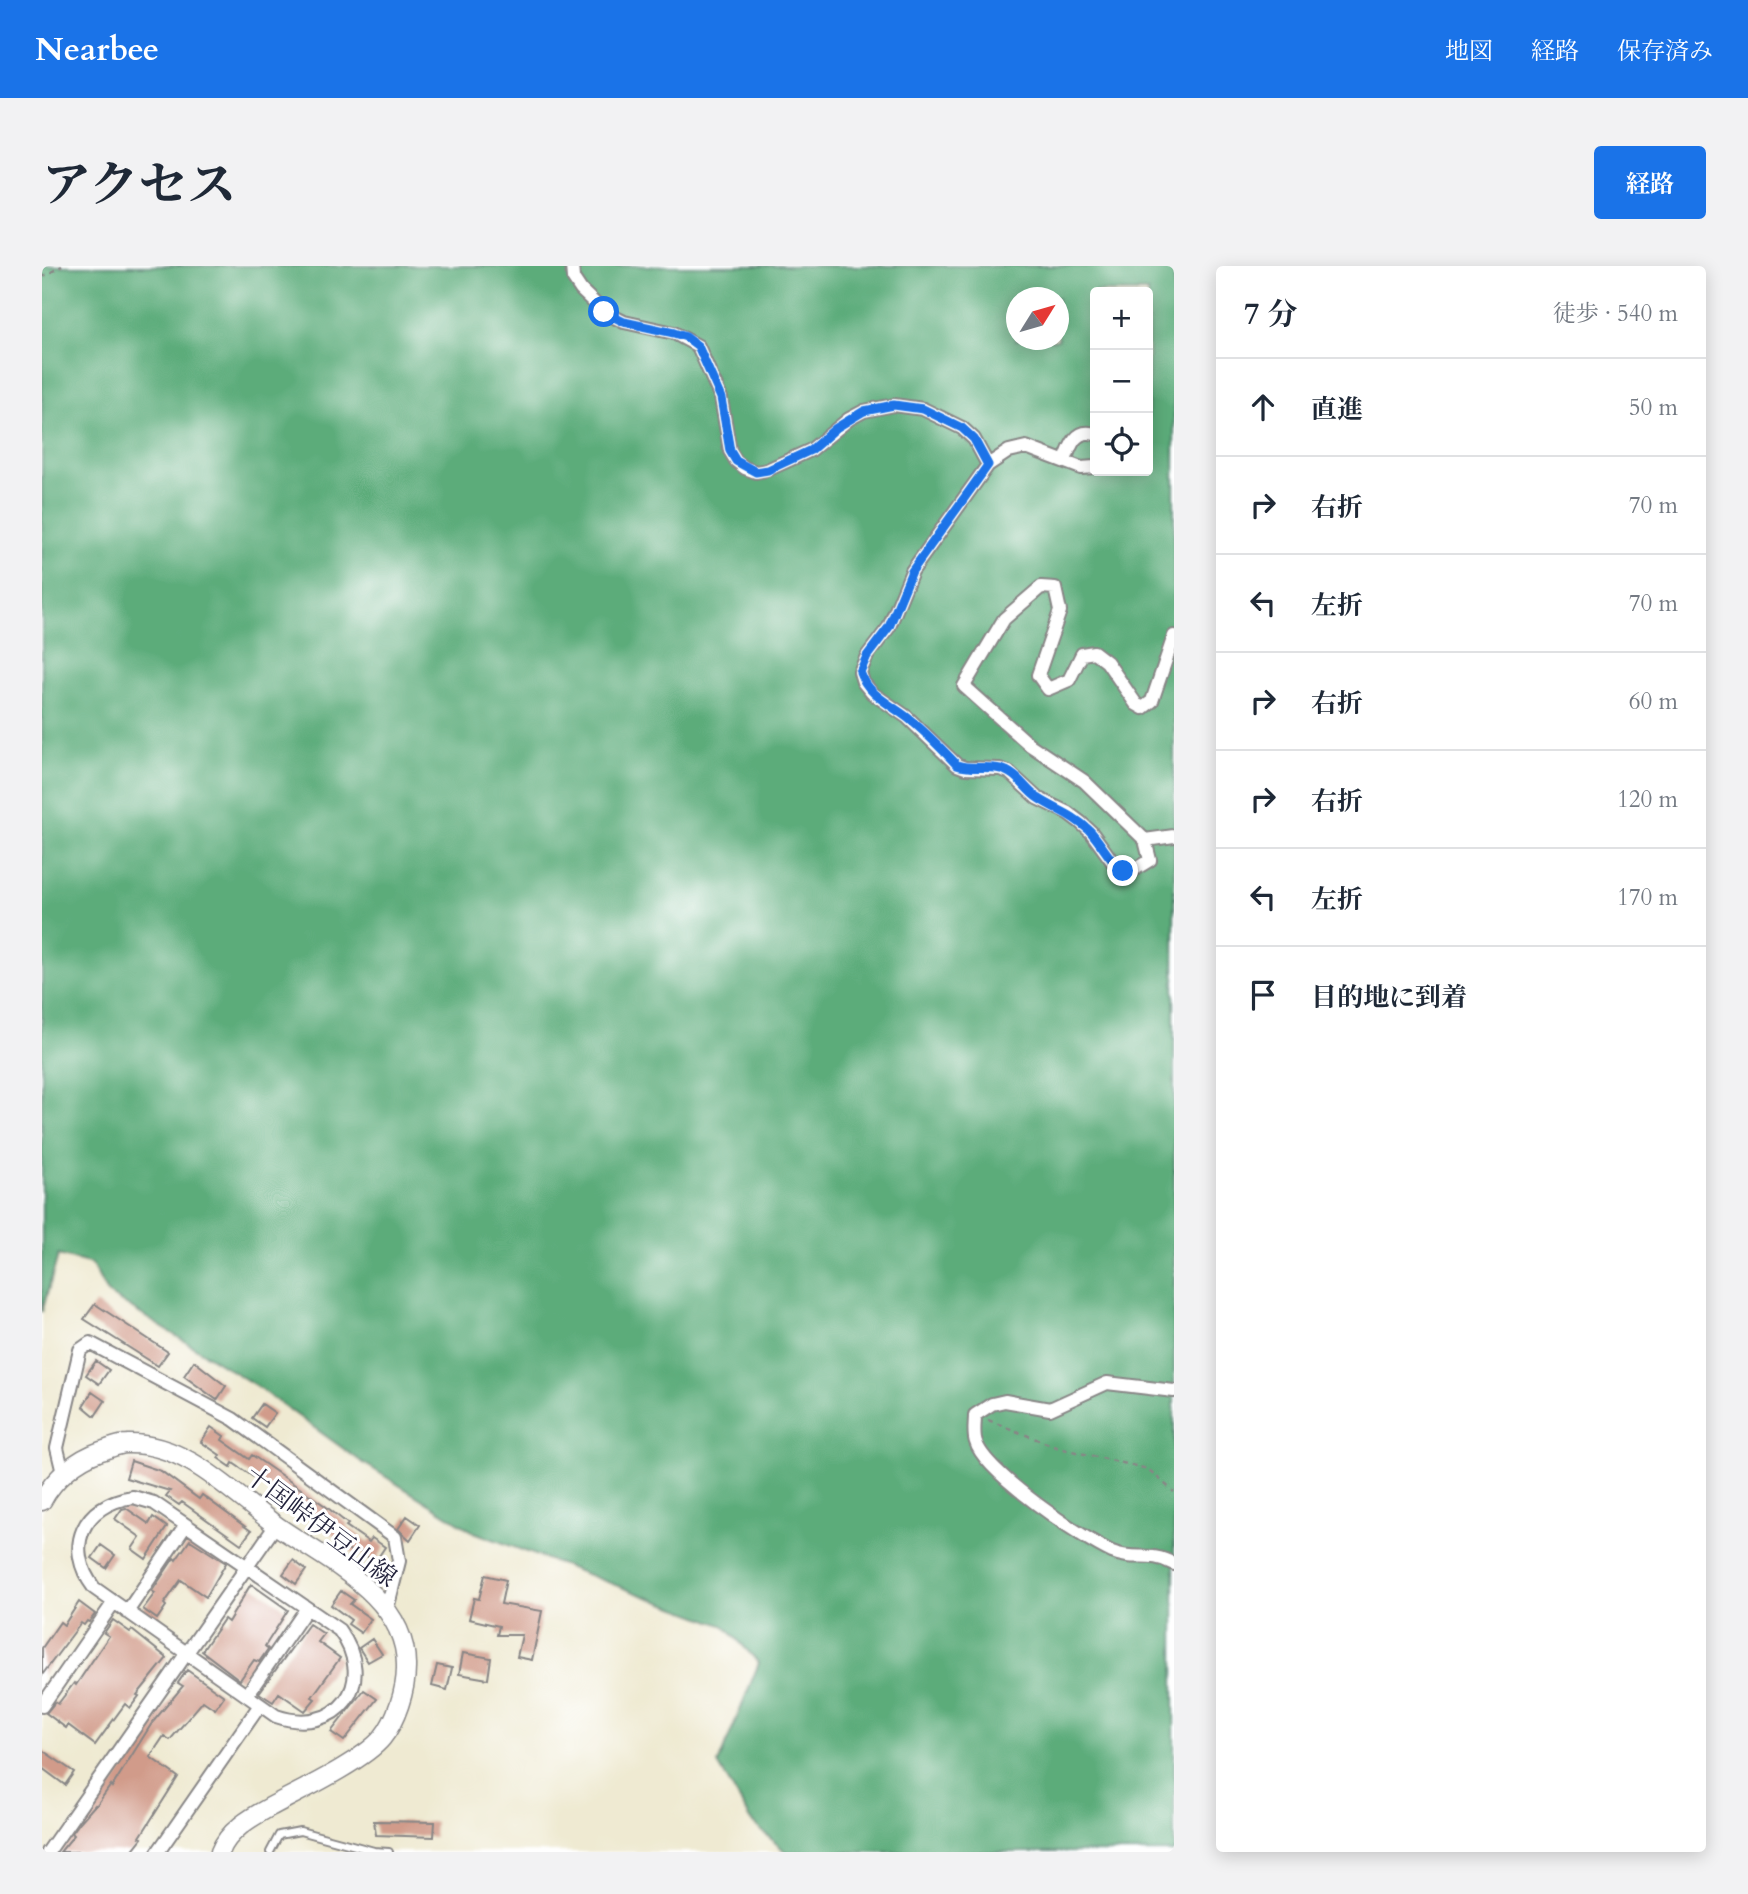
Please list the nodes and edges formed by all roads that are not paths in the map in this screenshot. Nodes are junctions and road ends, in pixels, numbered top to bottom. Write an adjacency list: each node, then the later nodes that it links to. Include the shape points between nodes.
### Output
1 (572, 266): 4 (street, via 581,290 604,312 624,322 686,337 698,346 721,398 730,451 745,468 768,470 811,450 864,411 894,405 923,409 962,428)
2 (1090, 433): 3 (street, via 1072,441)
3 (1065, 461): 4 (street, via 1026,447 1009,450); 5 (street)
4 (988, 465): 8 (street, via 912,571 889,627 867,656 860,672 863,682 957,765 1009,772 1037,798 1068,813 1091,832 1123,871 1150,860)
5 (1090, 467)
6 (1174, 636): 8 (street, via 1152,701 1143,708 1094,652 1082,654 1069,680 1048,689 1038,675 1060,611 1055,589 1041,587 1004,619 964,686 1030,745 1084,781)
7 (1174, 836): 8 (street)
8 (1145, 840)
9 (1174, 1391): 14 (street, via 1107,1383 1050,1409 1006,1401 975,1415 976,1443 990,1464 1027,1498 1111,1551 1129,1557 1150,1555)
10 (63, 1473): 11 (main road, 十国峠伊豆山線); 13 (main road, 十国峠伊豆山線, via 88,1455 125,1444 156,1446 194,1463); 18 (street, via 57,1448 80,1350 90,1343 233,1419 395,1537 399,1561)
11 (42, 1501)
12 (187, 1525): 15 (street); 16 (street, via 154,1503 133,1497 119,1499 93,1514 78,1556 83,1574); 19 (street)
13 (276, 1525): 15 (street); 18 (main road, 十国峠伊豆山線, via 368,1588)
14 (1174, 1564)
15 (248, 1567): 17 (street); 20 (street)
16 (114, 1602): 19 (street); 23 (street)
17 (307, 1608): 21 (street); 22 (street, via 339,1630 349,1644 356,1680 350,1693 330,1714 316,1720 288,1720)
18 (387, 1609): 26 (main road, 十国峠伊豆山線, via 403,1638 407,1669 398,1708 383,1738 312,1785 253,1816 225,1840)
19 (127, 1612): 20 (street)
20 (187, 1654): 21 (street); 24 (street)
21 (247, 1695): 22 (street)
22 (260, 1704): 25 (street)
23 (42, 1706)
24 (48, 1852)
25 (158, 1852)
26 (220, 1852)
27 (270, 1852): 28 (lane, via 279,1835 300,1831)
28 (389, 1852)

